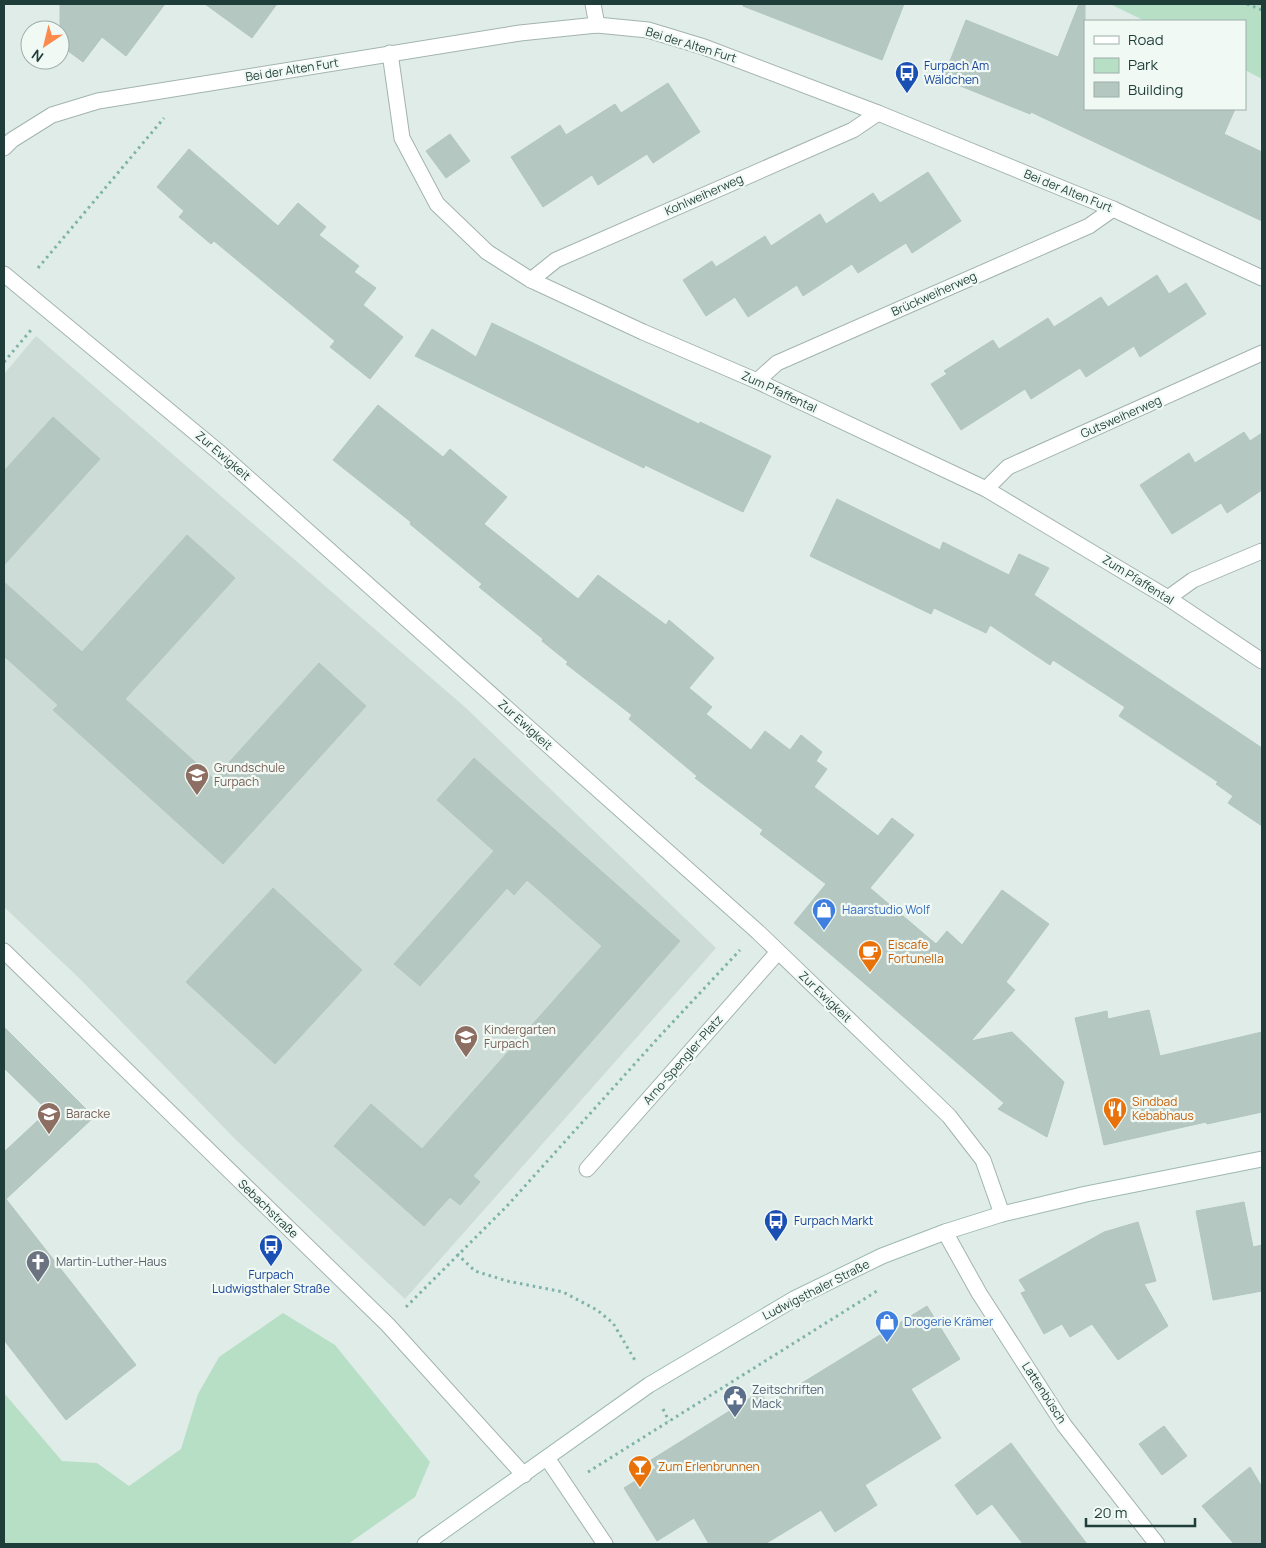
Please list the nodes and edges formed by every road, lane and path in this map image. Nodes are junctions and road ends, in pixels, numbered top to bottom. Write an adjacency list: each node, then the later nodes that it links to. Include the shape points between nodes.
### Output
1 (593, 4): 4 (street)
2 (1247, 4): 3 (path)
3 (1262, 10)
4 (597, 25): 5 (street, Bei der Alten Furt); 7 (street, Bei der Alten Furt, via 648,30 704,47)
5 (390, 53): 6 (street, Bei der Alten Furt); 12 (street, Zum Pfaffental, via 402,138 437,204 487,252)
6 (190, 86): 8 (street, Bei der Alten Furt, via 98,101 52,115); 13 (path)
7 (878, 113): 9 (street, Bei der Alten Furt); 12 (street, Kohlweiherweg, via 853,130 556,260)
8 (4, 148)
9 (1113, 209): 11 (street, Bei der Alten Furt); 17 (street, Brückweiherweg, via 1090,226 777,363)
10 (4, 274): 13 (street, Zur Ewigkeit)
11 (1262, 278)
12 (531, 280): 17 (street, Zum Pfaffental)
13 (21, 288): 14 (street, Zur Ewigkeit)
14 (49, 310): 16 (path); 22 (street, Zur Ewigkeit, via 220,452)
15 (1262, 353): 18 (street, Gutsweiherweg, via 1008,467)
16 (4, 362)
17 (757, 381): 18 (street, Zum Pfaffental)
18 (986, 489): 20 (street, Zum Pfaffental)
19 (1262, 551): 20 (street, via 1193,580)
20 (1168, 598): 21 (street, Zum Pfaffental)
21 (1262, 661)
22 (758, 932): 24 (street, Zur Ewigkeit); 29 (path, via 507,1206)
23 (4, 951): 31 (street, Sebachstraße)
24 (778, 952): 26 (street, Arno-Spengler-Platz); 27 (street, Zur Ewigkeit, via 949,1116 983,1160)
25 (1262, 1159): 27 (street, Ludwigsthaler Straße)
26 (587, 1169)
27 (1002, 1214): 28 (street, Ludwigsthaler Straße)
28 (945, 1232): 32 (street, Ludwigsthaler Straße, via 882,1256 794,1299); 38 (street, Lattenbüsch, via 979,1293 1064,1424)
29 (457, 1254): 31 (path); 32 (path, via 475,1271 563,1292 597,1310 613,1323)
30 (885, 1286): 35 (path)
31 (388, 1325): 34 (street, Sebachstraße)
32 (650, 1385): 33 (street, Ludwigsthaler Straße)
33 (548, 1458): 34 (street, Ludwigsthaler Straße); 35 (street)
34 (524, 1475): 36 (street, Ludwigsthaler Straße)
35 (566, 1486): 37 (street)
36 (425, 1544)
37 (605, 1544)
38 (1157, 1544)

